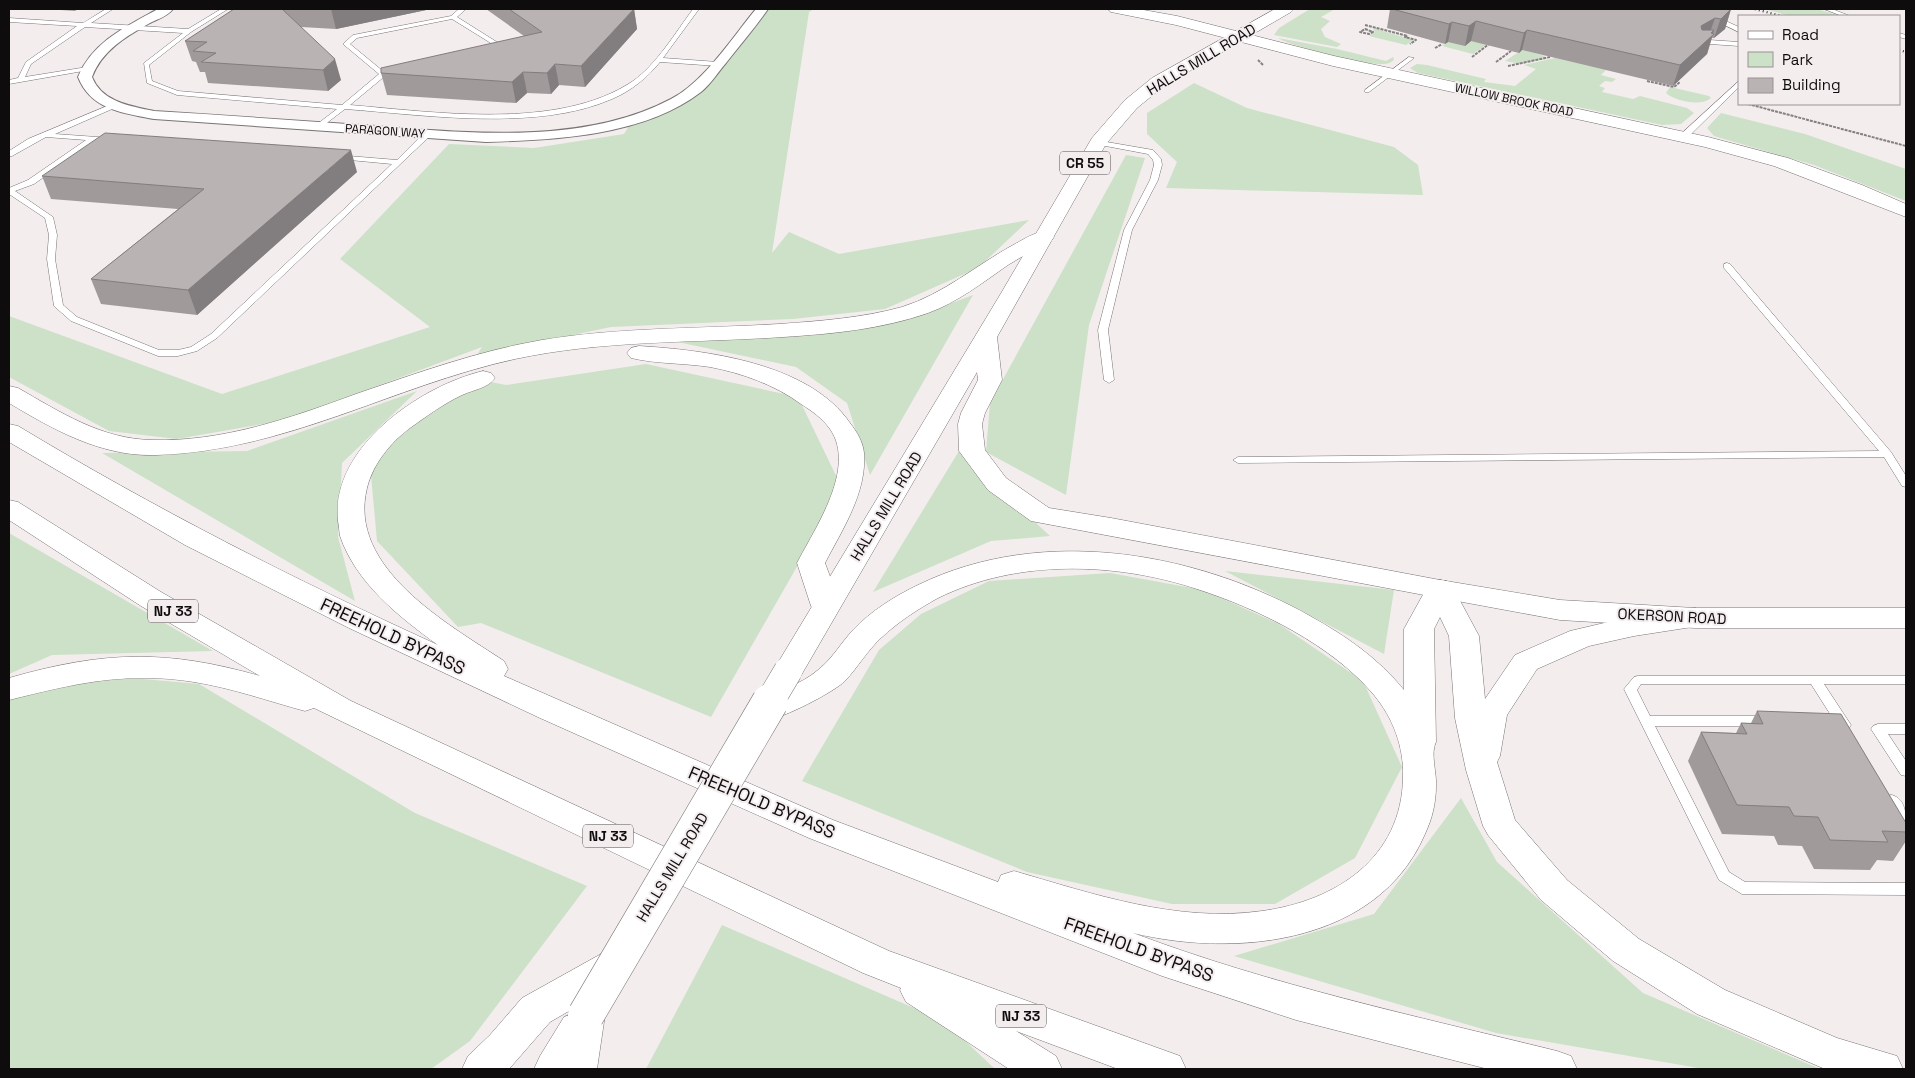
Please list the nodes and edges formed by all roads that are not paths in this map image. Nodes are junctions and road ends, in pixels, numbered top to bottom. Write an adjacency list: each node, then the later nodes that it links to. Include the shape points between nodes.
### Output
1 (110, 9): 14 (lane)
2 (167, 9): 15 (street)
3 (225, 9): 17 (lane)
4 (463, 9): 12 (lane)
5 (696, 9): 23 (lane)
6 (762, 9): 24 (street, PARAGON WAY)
7 (1116, 9): 18 (main road, WILLOW BROOK ROAD)
8 (1286, 9): 18 (main road, HALLS MILL ROAD / CR 55)
9 (1695, 9): 16 (lane)
10 (1827, 9): 11 (lane)
11 (1844, 15)
12 (452, 17): 21 (lane, via 498,45 490,52); 28 (lane, via 350,38 346,44)
13 (9, 20): 14 (lane)
14 (85, 24): 15 (lane); 29 (lane, via 28,63)
15 (135, 27): 17 (lane); 25 (street, via 101,50)
16 (1738, 30)
17 (189, 31): 34 (lane, via 146,64 149,82 177,93)
18 (1237, 36): 27 (main road, WILLOW BROOK ROAD); 41 (main road, HALLS MILL ROAD / CR 55, via 1149,88)
19 (1738, 44): 20 (lane, via 1708,42)
20 (1699, 48)
21 (480, 54)
22 (1411, 58): 27 (lane)
23 (657, 60): 24 (lane); 34 (lane, via 636,82 602,101 561,110 503,117)
24 (718, 64): 36 (street, PARAGON WAY, via 698,87 682,98 649,113 606,126 512,138)
25 (87, 69): 29 (lane); 33 (street, PARAGON WAY, via 85,77 92,92)
26 (402, 70): 28 (lane)
27 (1390, 73): 32 (lane); 38 (main road, WILLOW BROOK ROAD)
28 (383, 74): 34 (lane)
29 (21, 80): 30 (lane)
30 (9, 82)
31 (1738, 84): 38 (lane)
32 (1367, 91)
33 (115, 106): 35 (street, PARAGON WAY, via 154,115); 37 (lane)
34 (343, 107): 35 (lane)
35 (319, 126): 36 (street, PARAGON WAY)
36 (428, 134): 44 (lane)
37 (45, 135): 39 (lane); 42 (lane)
38 (1683, 137): 46 (main road, WILLOW BROOK ROAD, via 1781,162)
39 (92, 139): 40 (lane); 45 (lane, via 31,182)
40 (122, 141)
41 (1098, 142): 47 (main road, HALLS MILL ROAD / CR 55); 50 (lane, via 1150,152 1158,165 1154,180 1128,230 1102,330)
42 (9, 154)
43 (330, 156): 44 (lane)
44 (399, 162): 45 (lane, via 214,336 194,349 178,353 158,353 74,319 59,306 51,259 53,235 49,217)
45 (9, 191)
46 (1906, 211)
47 (1044, 237): 49 (main road, HALLS MILL ROAD / CR 55); 51 (main road, via 992,266 958,291 936,302 891,316 819,328 605,339 541,347 474,363 274,431 214,444 151,448 102,442)
48 (1727, 266): 53 (lane)
49 (986, 337): 57 (main road, OKERSON ROAD, via 990,380 970,424 972,452 997,484 1041,515); 58 (main road, HALLS MILL ROAD / CR 55)
50 (1109, 380)
51 (9, 394)
52 (9, 431): 65 (main road, FREEHOLD BYPASS, via 195,539 359,621)
53 (1886, 454): 54 (lane); 55 (lane)
54 (1238, 460)
55 (1906, 484)
56 (9, 508): 64 (main road, NJ 33, via 151,599)
57 (1440, 589): 59 (main road, OKERSON ROAD, via 1560,610); 73 (main road, via 1464,636 1471,718); 76 (main road, via 1419,629)
58 (826, 606): 65 (main road, via 811,563 837,514 852,459 849,442 840,424 810,398 787,384 733,364 688,356 637,353 542,362 461,386 410,414 368,454 352,486 349,502 351,525 370,566 391,591 425,622); 66 (main road, HALLS MILL ROAD, bridge)
59 (1694, 618): 60 (main road, OKERSON ROAD); 73 (main road, via 1634,626 1581,638 1526,662 1492,714)
60 (1906, 618)
61 (1815, 680): 62 (lane); 67 (lane, via 1638,680 1630,689); 70 (lane)
62 (1906, 680)
63 (9, 689): 64 (main road, via 48,677 96,668 146,666 195,671)
64 (340, 709): 80 (main road, NJ 33)
65 (552, 710): 78 (main road, FREEHOLD BYPASS)
66 (765, 710): 76 (main road, via 828,679 851,651 890,615 926,593 969,575 1024,563 1091,560 1202,581 1276,609 1337,645 1363,665 1388,692 1408,724 1418,754); 81 (main road, HALLS MILL ROAD, bridge)
67 (1646, 721): 68 (lane); 79 (lane, via 1724,876 1742,888)
68 (1783, 721)
69 (1822, 722): 70 (lane)
70 (1842, 722): 72 (lane)
71 (1906, 729): 74 (lane, via 1878,729)
72 (1852, 738)
73 (1482, 770): 89 (main road, via 1500,826 1554,890 1626,950 1712,1002 1832,1054)
74 (1906, 771)
75 (1885, 788): 77 (lane)
76 (1421, 789): 78 (main road, via 1416,816 1403,845 1379,876 1354,896 1322,912 1281,925 1247,929 1181,927 1142,920 1066,901)
77 (1906, 822)
78 (821, 828): 88 (main road, FREEHOLD BYPASS, via 1175,964 1296,1003)
79 (1906, 889)
80 (876, 962): 86 (main road); 87 (main road, NJ 33)
81 (614, 965): 82 (main road, HALLS MILL ROAD, bridge); 83 (main road, via 536,1010)
82 (586, 1015): 84 (main road, HALLS MILL ROAD); 85 (main road)
83 (482, 1069)
84 (554, 1069)
85 (577, 1069)
86 (1042, 1069)
87 (1166, 1069)
88 (1557, 1069)
89 (1883, 1069)

